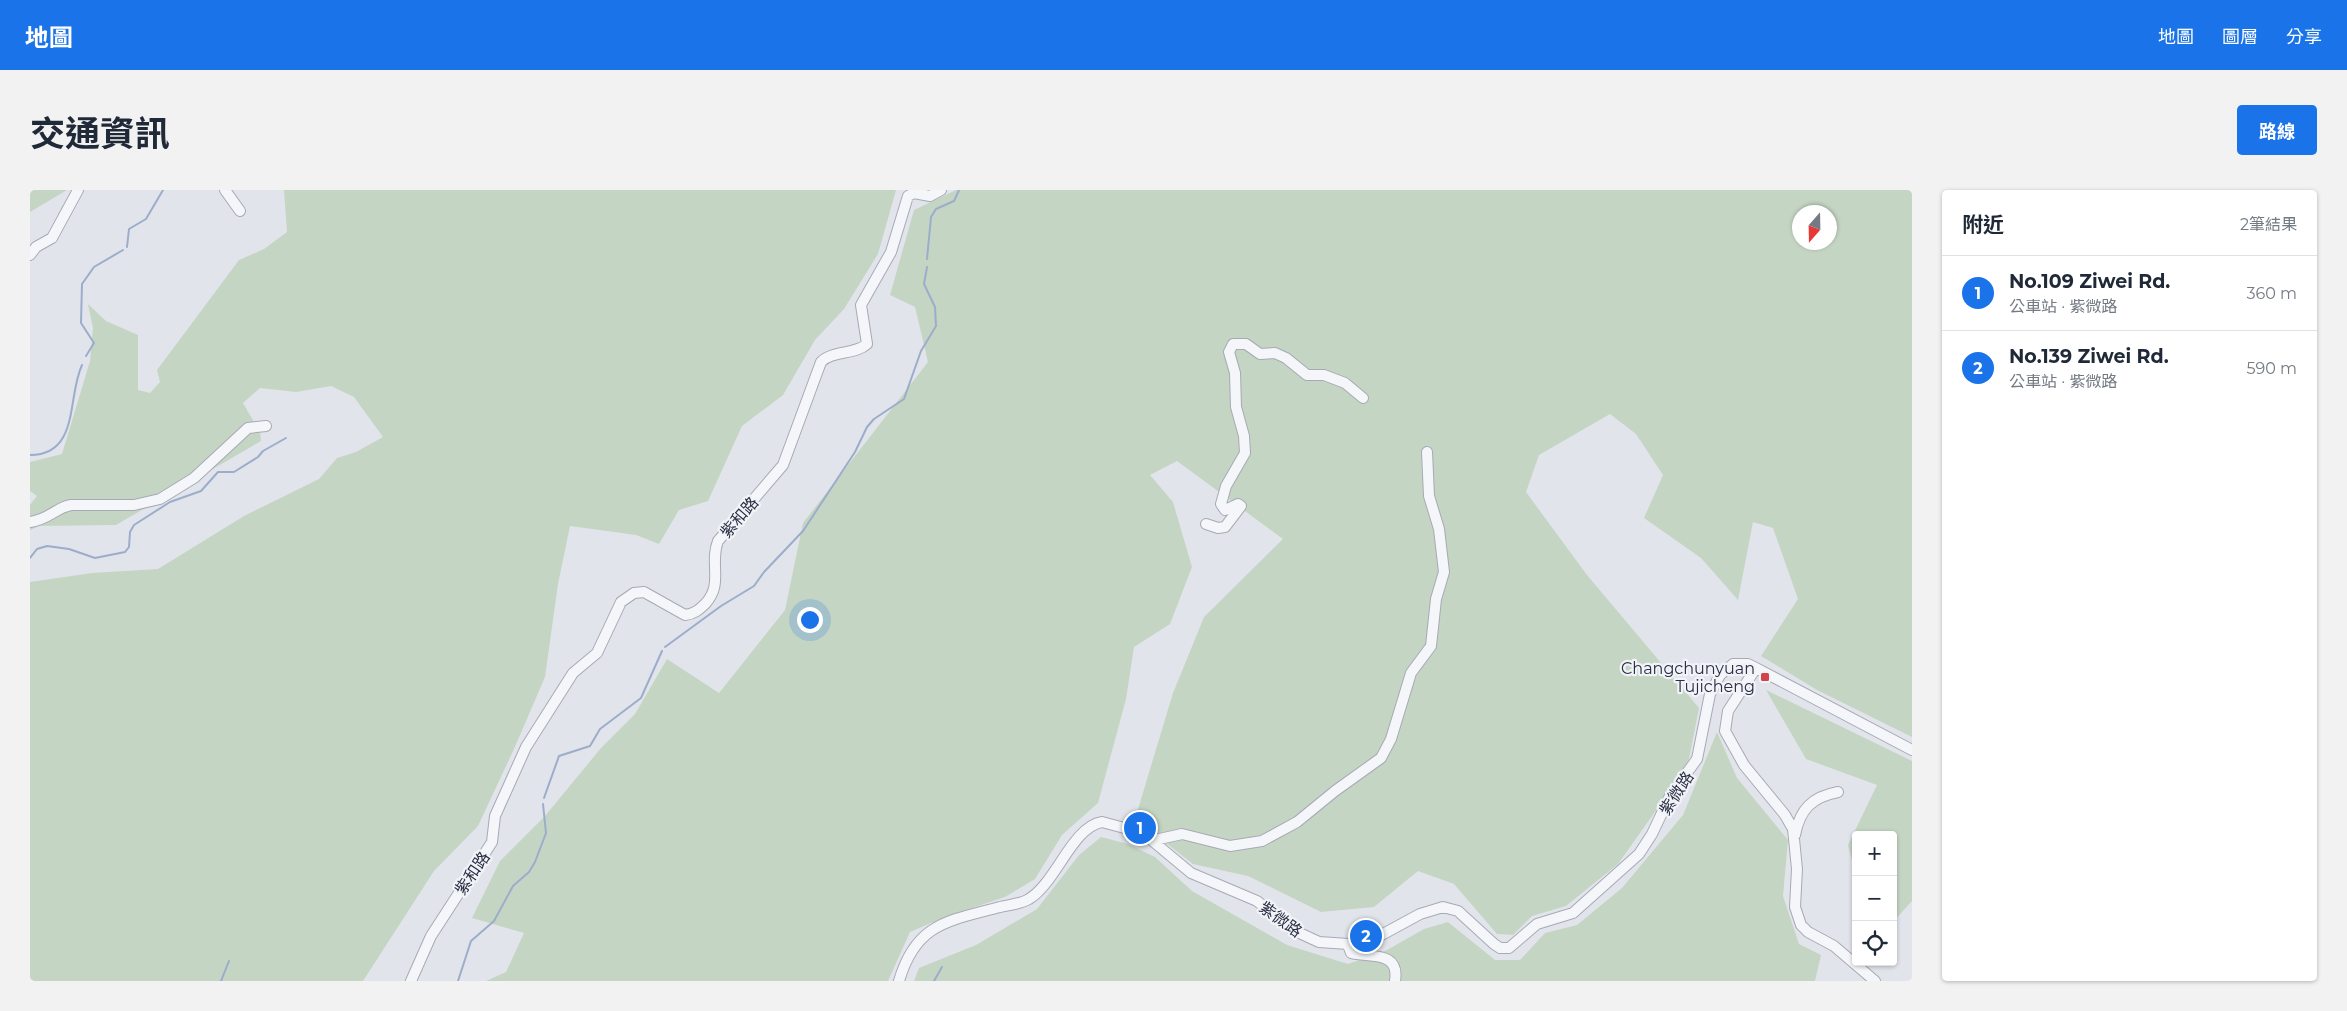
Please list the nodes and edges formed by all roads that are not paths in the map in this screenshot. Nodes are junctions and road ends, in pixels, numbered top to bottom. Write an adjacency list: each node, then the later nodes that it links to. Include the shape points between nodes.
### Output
1 (78, 190): 5 (street, via 52,238 36,247)
2 (225, 190): 4 (street)
3 (941, 190): 17 (street, 紫和路, via 930,196 914,193 908,196 886,264 861,305 867,344 821,362 783,465 718,541 715,587 711,598 699,610 685,615 648,594 639,592 628,596 615,612 596,653 573,673 523,754 496,816 492,842 431,936)
4 (240, 211)
5 (30, 255)
6 (1362, 398): 10 (street, via 1345,383 1324,374 1307,375 1286,358 1260,354 1246,344 1233,344 1229,352 1235,373 1236,407 1245,453 1226,486 1221,504 1225,510 1238,504 1241,506 1225,527)
7 (266, 426): 9 (street, via 248,428 194,478 160,499 134,505 71,505 62,507 49,517)
8 (1427, 452): 15 (street, via 1429,496 1439,529 1444,572 1436,599 1431,646 1411,673 1391,740 1381,758 1297,822 1262,841 1230,846 1182,834)
9 (30, 522)
10 (1206, 524)
11 (1756, 668): 12 (street, 紫微路); 14 (street, via 1728,711 1726,731 1744,765 1785,815); 16 (street, 紫微路, via 1748,664 1732,664 1720,675 1710,694 1697,759 1670,796 1652,834 1633,862 1573,913 1538,924 1509,948 1494,944 1458,911 1443,908 1420,914 1363,945)
12 (1912, 750)
13 (1838, 792): 14 (street, via 1812,801 1804,808)
14 (1795, 836): 20 (street, via 1795,906 1801,925 1834,946)
15 (1155, 840): 16 (street, 紫微路, via 1191,873 1257,901 1301,935 1319,942); 18 (street, 紫微路, via 1124,826 1096,823 1084,832 1029,899 958,918 925,934 911,952)
16 (1348, 945): 19 (street, via 1351,953 1374,955 1389,961 1395,968)
17 (411, 981)
18 (899, 981)
19 (1395, 981)
20 (1875, 981)

